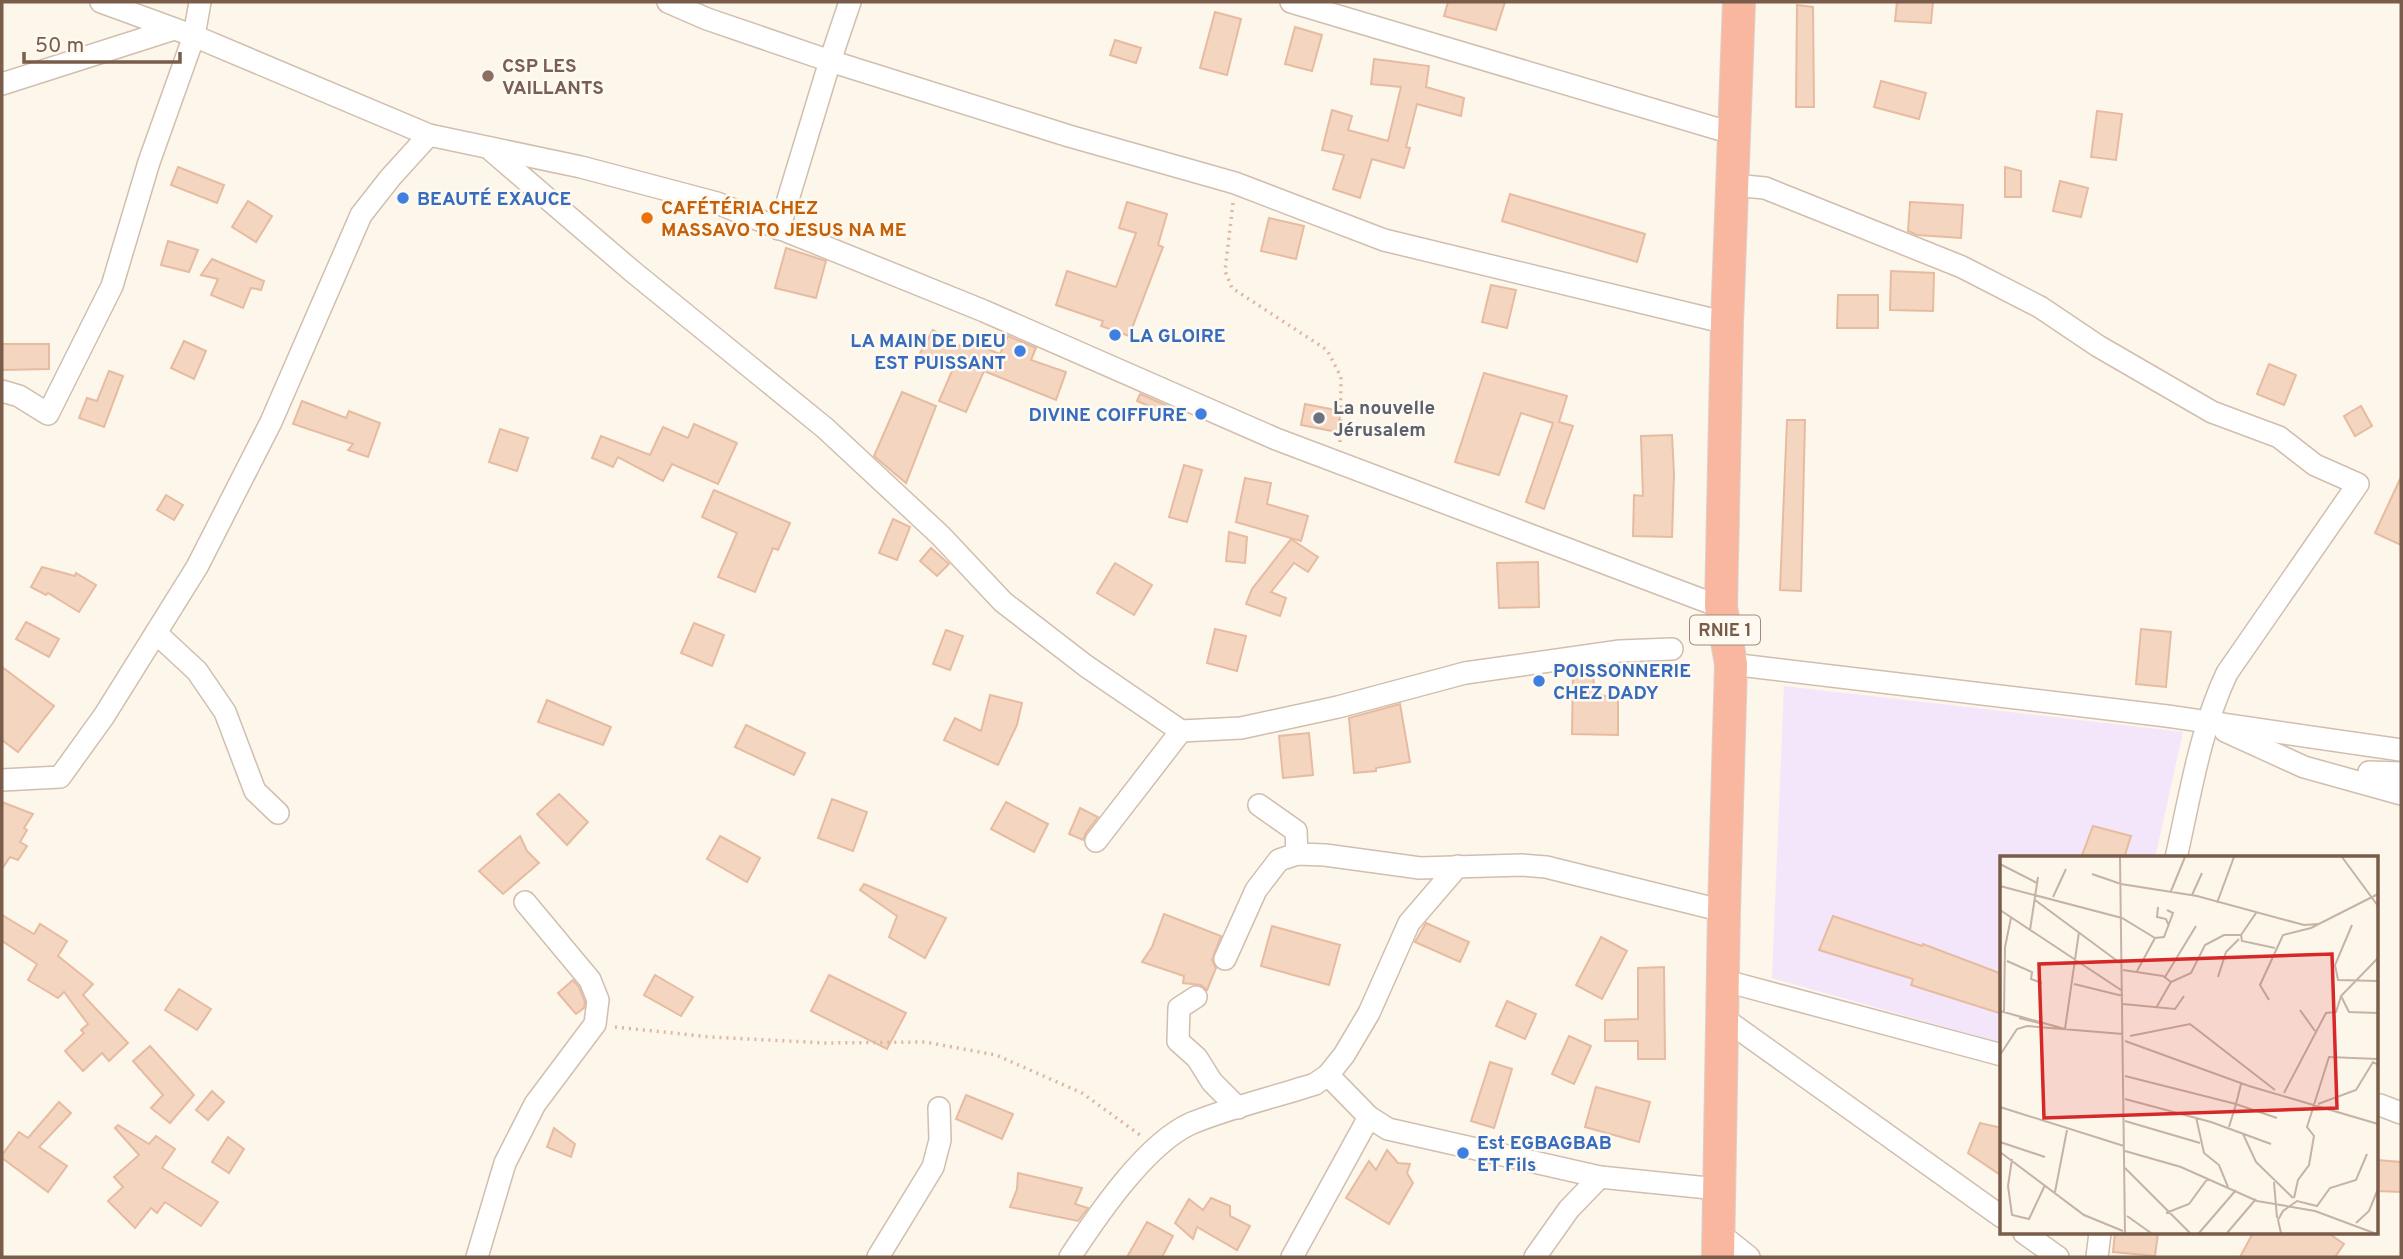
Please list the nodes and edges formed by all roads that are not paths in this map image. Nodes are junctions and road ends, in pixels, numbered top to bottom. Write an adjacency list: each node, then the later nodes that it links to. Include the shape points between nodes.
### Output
1 (101, 2): 7 (street)
2 (200, 2): 7 (street)
3 (668, 2): 8 (street)
4 (850, 2): 8 (street)
5 (1292, 2): 10 (street)
6 (1739, 2): 10 (highway, RNIE 1)
7 (184, 33): 9 (street); 11 (street); 16 (street, via 112,286 48,414)
8 (830, 61): 14 (street); 15 (street, via 1235,183 1384,240)
9 (2, 85)
10 (1735, 134): 13 (highway, RNIE 1)
11 (429, 135): 12 (street); 18 (street, via 361,215 271,422 197,567)
12 (490, 149): 14 (street, via 581,167 717,203); 22 (street, via 825,428 941,536 1003,602)
13 (1733, 185): 15 (highway, RNIE 1); 21 (street, via 1765,188 1962,267 2040,307 2212,412 2279,437 2315,465 2358,484 2227,673)
14 (779, 229): 17 (street, via 984,311 1276,439)
15 (1727, 323): 17 (highway, RNIE 1)
16 (2, 391)
17 (1721, 607): 20 (highway, RNIE 1)
18 (156, 633): 26 (street, via 60,777); 29 (street, via 197,671 225,712 255,791)
19 (1672, 649): 22 (street, via 1620,651 1465,673 1241,728)
20 (1731, 664): 21 (street); 35 (highway, RNIE 1)
21 (2208, 722): 23 (street); 27 (street, via 2304,767); 32 (street)
22 (1181, 731): 30 (street)
23 (2401, 750)
24 (2369, 772): 25 (street)
25 (2401, 773)
26 (2, 780)
27 (2401, 794)
28 (1259, 805): 31 (street, via 1296,831)
29 (278, 813)
30 (1096, 841)
31 (1297, 854): 33 (street, via 1420,868); 36 (street, via 1279,860 1256,890)
32 (2176, 856)
33 (1458, 866): 35 (street, via 1546,867); 41 (street, via 1409,923 1369,1013)
34 (525, 902): 53 (street, via 590,980 598,1000 595,1024 535,1104 505,1163)
35 (1724, 911): 37 (highway, RNIE 1)
36 (1225, 959)
37 (1722, 980): 39 (highway, RNIE 1); 40 (street)
38 (1196, 997): 44 (street, via 1179,1008 1178,1041)
39 (1722, 1017): 48 (highway, RNIE 1); 49 (street)
40 (2000, 1054)
41 (1328, 1075): 44 (street, via 1315,1084); 46 (street)
42 (2380, 1105): 45 (street)
43 (939, 1108): 54 (street, via 940,1140 933,1167)
44 (1238, 1108): 55 (street, via 1190,1124 1155,1147 1093,1221)
45 (2401, 1113)
46 (1369, 1117): 47 (street, via 1388,1129); 56 (street)
47 (1600, 1177): 48 (street); 57 (street, via 1569,1209)
48 (1718, 1189): 52 (highway, RNIE 1)
49 (2000, 1216)
50 (2025, 1234): 59 (street)
51 (2100, 1234): 60 (street)
52 (1719, 1245): 58 (street)
53 (477, 1257)
54 (878, 1257)
55 (1070, 1257)
56 (1292, 1257)
57 (1535, 1257)
58 (1749, 1257)
59 (2058, 1257)
60 (2097, 1257)

